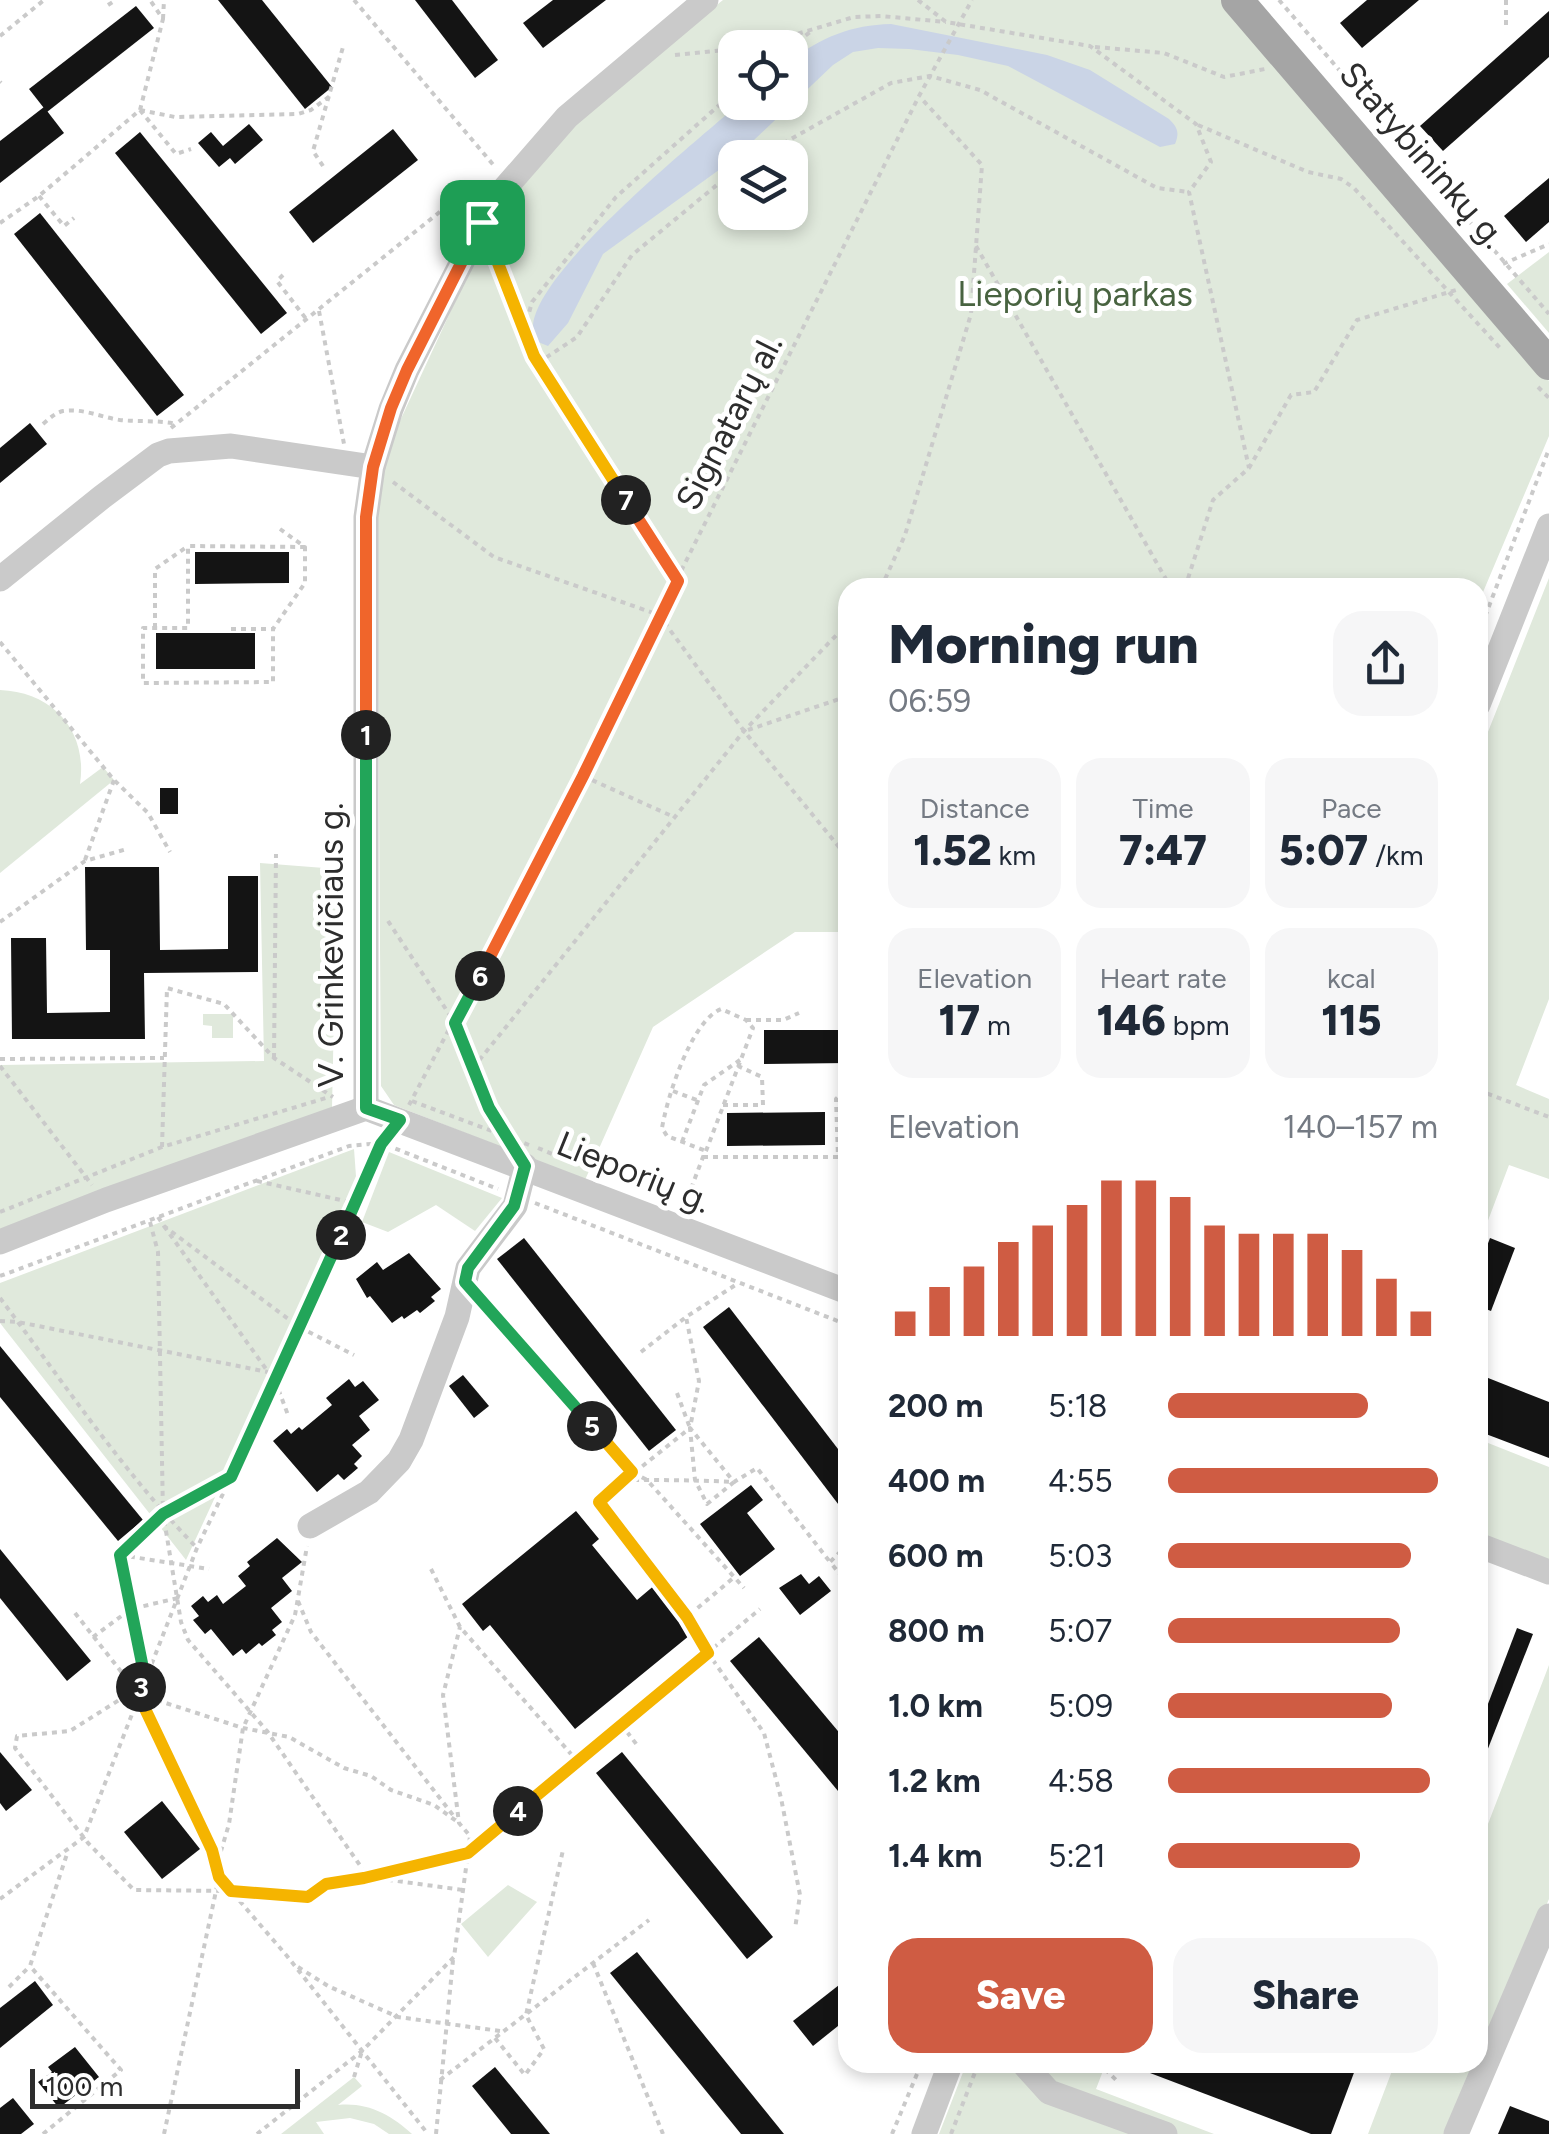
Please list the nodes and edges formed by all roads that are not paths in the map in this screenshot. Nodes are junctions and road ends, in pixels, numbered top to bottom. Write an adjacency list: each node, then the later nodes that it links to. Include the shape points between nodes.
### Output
1 (706, 0): 4 (street, V. Grinkevičiaus g., via 566,117 509,182 482,222)
2 (1237, 0): 3 (main road, Statybininkų g., via 1478,279)
3 (1543, 374)
4 (361, 465): 6 (street, via 231,446 169,451); 8 (street, V. Grinkevičiaus g.)
5 (1549, 526): 7 (street)
6 (0, 580)
7 (1488, 681)
8 (366, 1108): 9 (street, Lieporių g.); 10 (street)
9 (525, 1166): 11 (street, Lieporių g.); 12 (street, via 519,1197 468,1268 457,1317 399,1461 369,1492)
10 (0, 1242)
11 (838, 1288)
12 (310, 1526)
13 (1488, 1549): 14 (street)
14 (1549, 1572)
15 (1549, 1916): 16 (street)
16 (1488, 2059)
17 (947, 2073): 20 (street)
18 (1032, 2073): 21 (street, via 1048,2092)
19 (1482, 2073): 22 (street)
20 (924, 2134)
21 (1165, 2134)
22 (1456, 2134)

